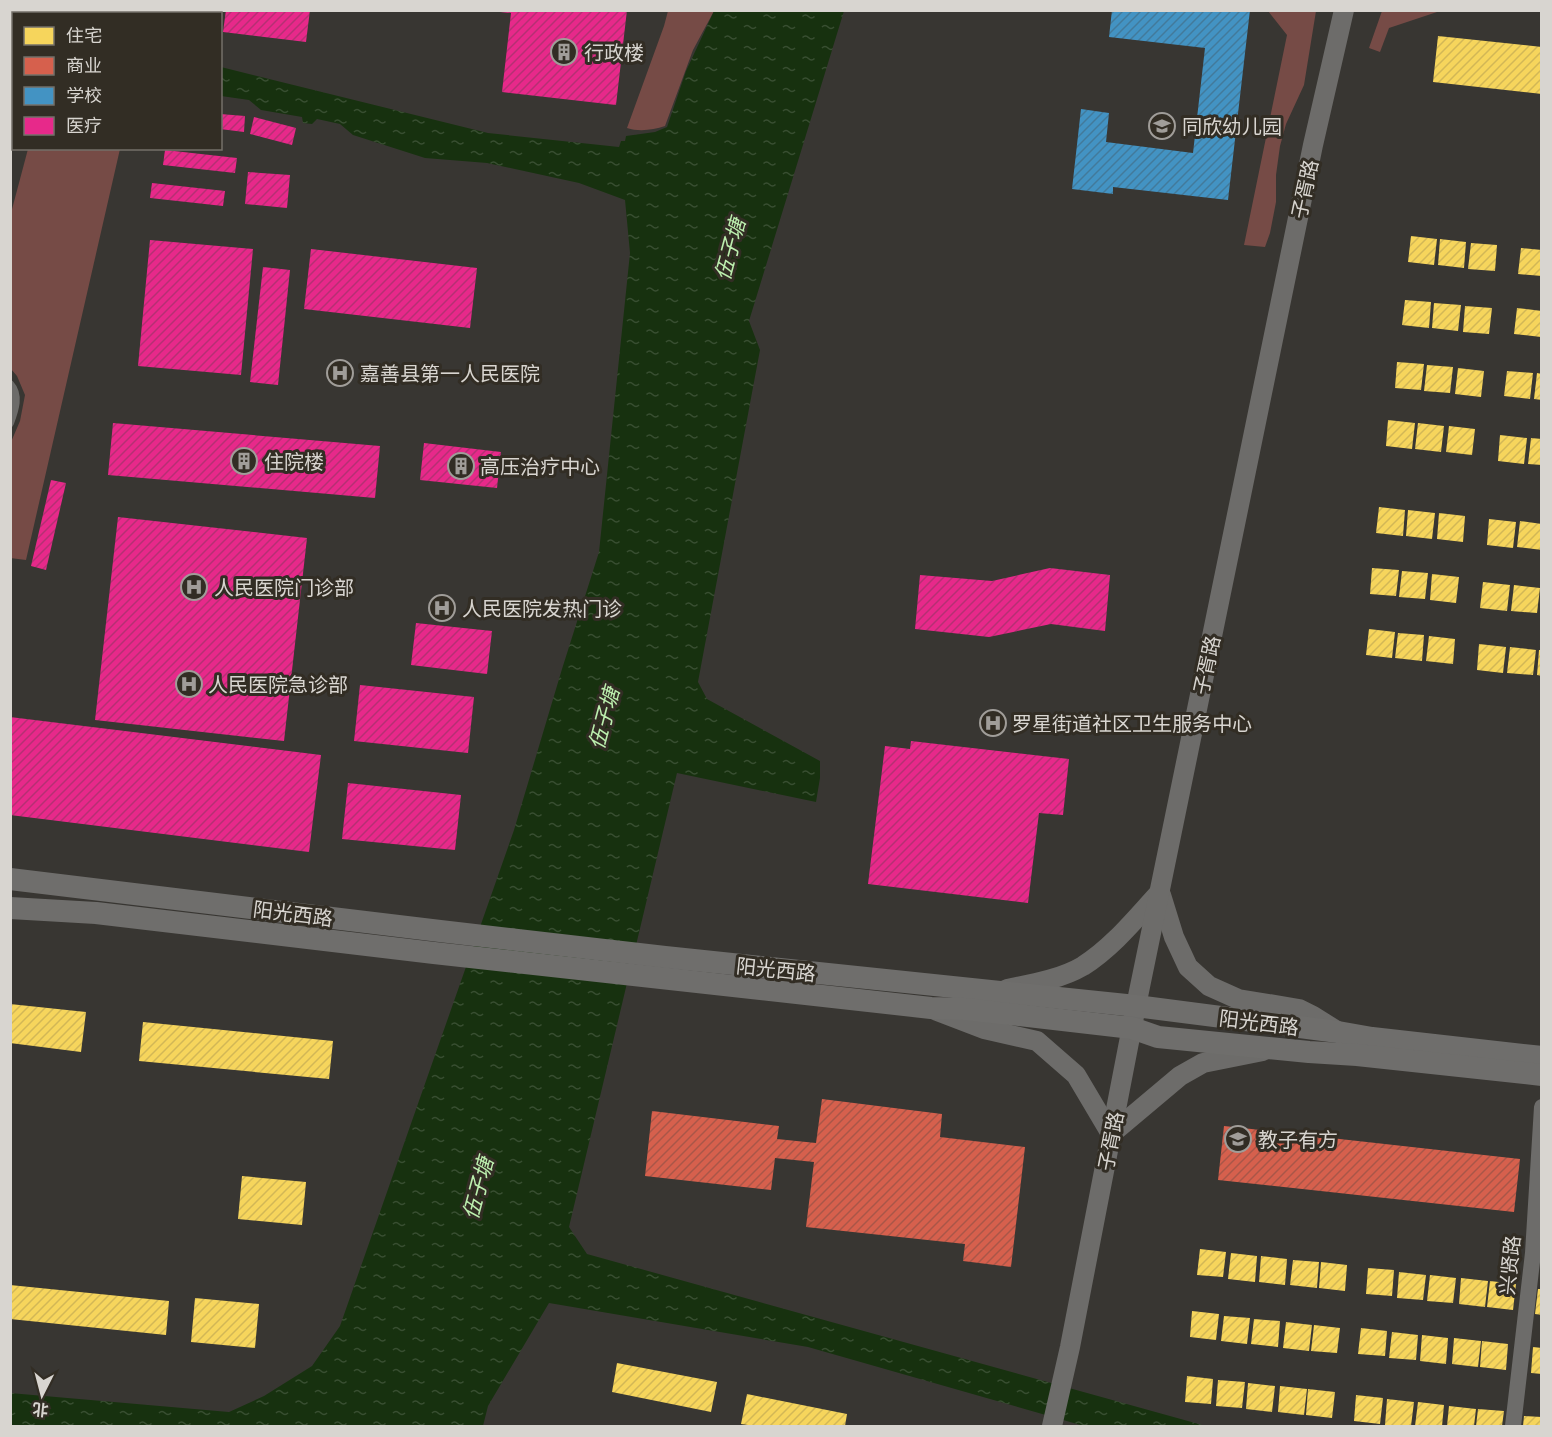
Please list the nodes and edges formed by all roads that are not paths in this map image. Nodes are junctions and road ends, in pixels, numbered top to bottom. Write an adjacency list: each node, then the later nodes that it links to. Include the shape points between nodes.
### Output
1 (1344, 10): 7 (street, 子胥路)
2 (10, 384): 3 (lane, via 15,390 16,406)
3 (10, 423)
4 (10, 870): 6 (main road)
5 (10, 879): 6 (main road, 阳光西路)
6 (35, 882): 9 (main road, 阳光西路, via 440,932)
7 (1160, 892): 10 (street, via 1113,943 1082,967 1048,981); 12 (street, 子胥路); 13 (street, via 1188,967 1209,986 1238,999 1299,1009)
8 (10, 908): 9 (main road, 阳光西路, via 96,913 434,953)
9 (661, 967): 10 (main road, 阳光西路); 11 (main road, 阳光西路)
10 (998, 991): 12 (main road, 阳光西路)
11 (931, 1008): 12 (main road, 阳光西路); 18 (street, via 984,1029 1037,1041 1076,1075)
12 (1134, 1017): 13 (main road, 阳光西路); 14 (main road, 阳光西路, via 1158,1037); 18 (street, 子胥路)
13 (1338, 1032): 15 (main road, 阳光西路)
14 (1275, 1049): 16 (main road, 阳光西路); 18 (street, via 1203,1063 1180,1076)
15 (1542, 1057)
16 (1542, 1075)
17 (1542, 1107): 20 (street, 兴贤路, via 1533,1253)
18 (1111, 1134): 19 (street, 子胥路)
19 (1053, 1426)
20 (1513, 1426)

